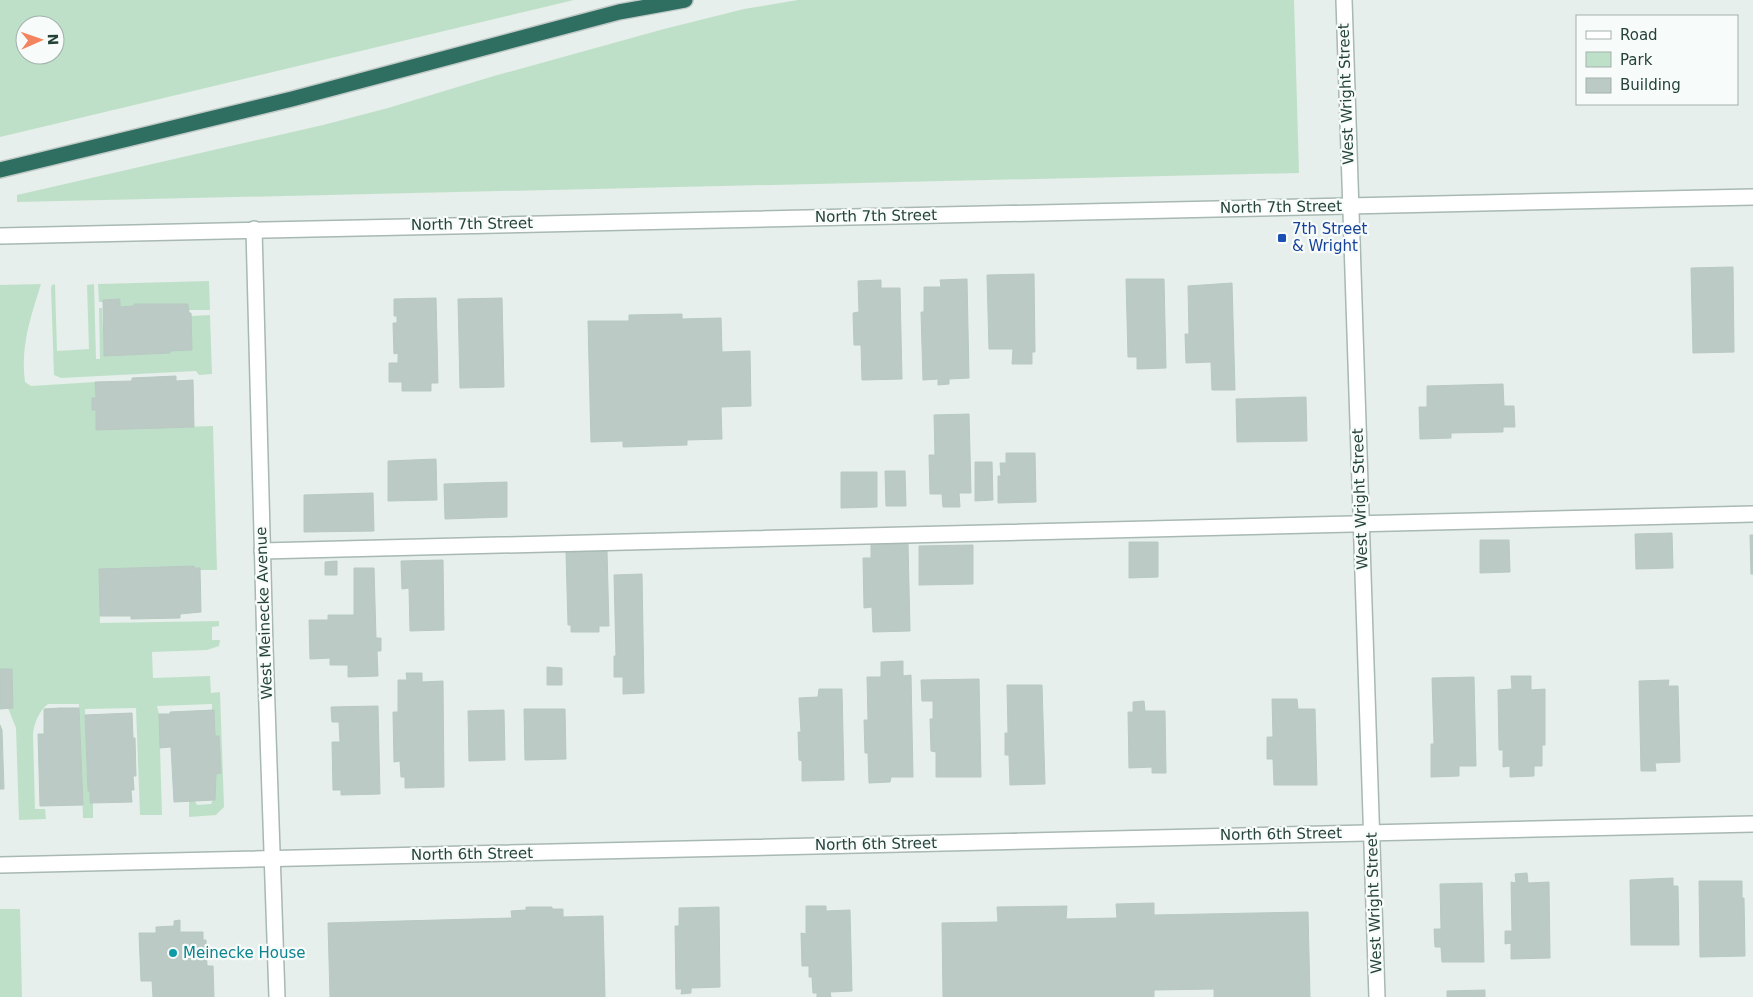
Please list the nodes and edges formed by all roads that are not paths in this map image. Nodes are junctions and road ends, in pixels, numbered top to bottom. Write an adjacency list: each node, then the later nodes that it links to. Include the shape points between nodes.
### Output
1 (685, 0): 3 (highway, via 619,12 292,99)
2 (1344, 0): 5 (street, West Wright Street)
3 (0, 170)
4 (1753, 197): 5 (street, North 7th Street)
5 (1349, 206): 6 (street, North 7th Street); 9 (street, West Wright Street)
6 (254, 229): 7 (street, North 7th Street); 10 (street, West Meinecke Avenue)
7 (0, 236)
8 (1753, 514): 9 (street)
9 (1361, 523): 10 (street); 12 (street, West Wright Street)
10 (262, 551): 13 (street, West Meinecke Avenue)
11 (1753, 824): 12 (street, North 6th Street)
12 (1372, 832): 13 (street, North 6th Street); 16 (street, West Wright Street)
13 (272, 858): 14 (street, North 6th Street); 15 (street, West Meinecke Avenue)
14 (0, 865)
15 (277, 997)
16 (1377, 997)

